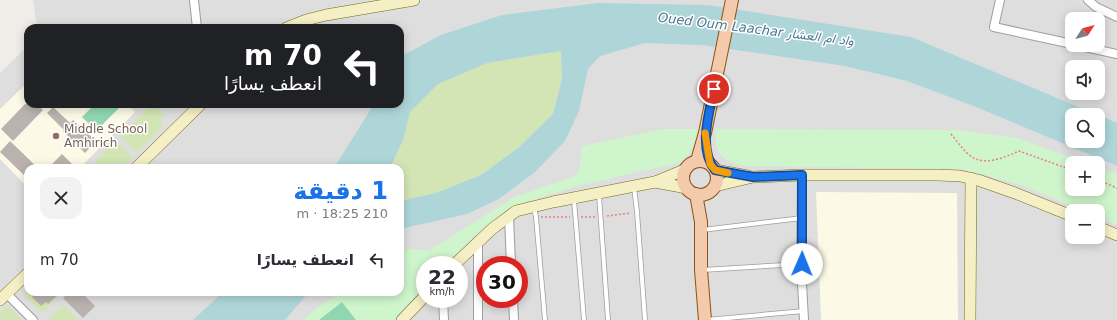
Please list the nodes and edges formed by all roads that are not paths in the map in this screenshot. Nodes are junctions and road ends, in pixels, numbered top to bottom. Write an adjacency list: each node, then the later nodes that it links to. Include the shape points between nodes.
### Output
1 (194, 0): 8 (street)
2 (414, 0): 6 (main road)
3 (732, 0): 14 (main road)
4 (1000, 0): 10 (street, via 994,27)
5 (1088, 0): 7 (street)
6 (398, 1): 9 (main road, via 326,14)
7 (1117, 17)
8 (197, 24)
9 (296, 24)
10 (1065, 42)
11 (1105, 51): 12 (street)
12 (1117, 54)
13 (197, 108): 16 (main road)
14 (705, 133): 15 (main road); 17 (main road)
15 (697, 161): 17 (main road, via 704,161); 18 (main road)
16 (140, 164)
17 (713, 167): 20 (main road); 24 (main road, via 717,178)
18 (684, 170): 22 (main road); 25 (main road, via 683,180)
19 (802, 175): 20 (main road); 21 (main road, via 938,175); 31 (street)
20 (753, 177): 24 (main road)
21 (972, 178): 29 (main road); 57 (main road)
22 (655, 182): 23 (main road); 25 (main road)
23 (633, 185): 26 (main road); 54 (lane)
24 (713, 188): 25 (main road, via 704,194); 32 (main road)
25 (691, 191): 32 (main road)
26 (599, 192): 27 (main road); 53 (lane)
27 (574, 197): 28 (main road); 52 (lane)
28 (534, 206): 30 (main road, via 516,211); 51 (lane)
29 (1065, 213)
30 (509, 216): 35 (main road); 37 (street)
31 (803, 218): 32 (lane); 38 (street)
32 (701, 226): 39 (main road)
33 (1105, 230): 34 (main road)
34 (1117, 235)
35 (478, 240): 36 (main road); 49 (street)
36 (463, 256)
37 (511, 256)
38 (802, 264): 39 (lane); 45 (street)
39 (701, 270): 55 (main road)
40 (24, 277): 41 (main road)
41 (3, 297): 47 (street)
42 (416, 306): 46 (main road)
43 (443, 308): 48 (street)
44 (513, 308): 50 (street)
45 (804, 311): 55 (lane); 56 (street)
46 (404, 319)
47 (33, 320)
48 (444, 320)
49 (478, 320)
50 (514, 320)
51 (545, 320)
52 (584, 320)
53 (608, 320)
54 (645, 320)
55 (705, 320)
56 (804, 320)
57 (970, 320)

